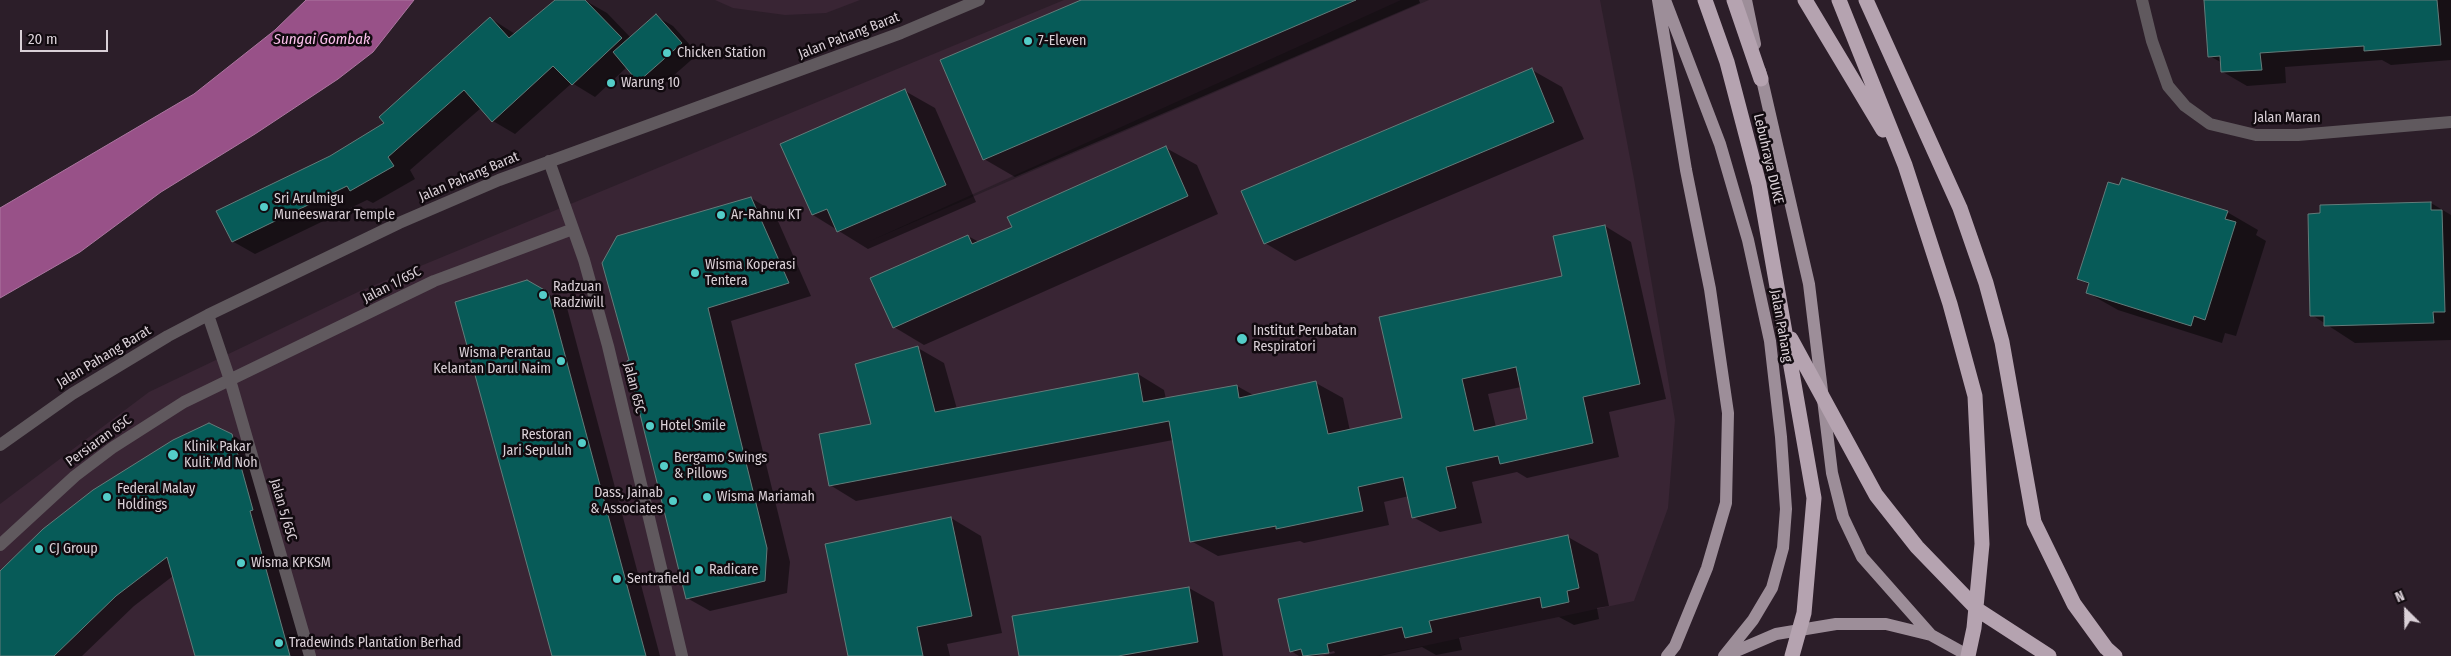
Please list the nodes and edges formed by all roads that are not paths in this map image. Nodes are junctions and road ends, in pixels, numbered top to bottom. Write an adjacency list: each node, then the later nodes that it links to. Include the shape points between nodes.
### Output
1 (979, 0): 13 (street, Jalan Pahang Barat, via 766,84)
2 (1658, 0): 24 (main road, via 1686,170 1710,289 1728,413 1726,503 1707,568 1675,646)
3 (1665, 0): 25 (main road, Jalan Pahang, via 1720,144 1748,240 1770,341 1781,437 1786,508 1783,548 1772,588 1753,620)
4 (1704, 0): 17 (highway, Lebuhraya DUKE, via 1727,62 1759,184)
5 (1734, 0): 11 (highway)
6 (1746, 0): 11 (main road)
7 (1804, 0): 14 (highway)
8 (1839, 0): 14 (highway)
9 (1866, 0): 29 (highway, via 1960,208 1986,283 2002,342 2034,522 2074,604)
10 (2142, 0): 12 (street, Jalan Maran, via 2168,86 2185,106 2210,124 2256,135 2298,135)
11 (1762, 79): 21 (main road, via 1809,284 1832,473 1843,517 1862,557)
12 (2451, 122)
13 (549, 161): 15 (street, Jalan 65C); 16 (street, Jalan Pahang Barat, via 399,223)
14 (1905, 165): 27 (highway, via 1950,304 1975,396 1982,544)
15 (572, 229): 18 (street, Jalan 1/65C, via 434,281); 23 (street, Jalan 65C, via 608,346)
16 (208, 315): 18 (street, Jalan 5/65C); 19 (street, Jalan Pahang Barat, via 72,394)
17 (1786, 329): 26 (highway, Lebuhraya DUKE, via 1814,498 1804,613); 28 (highway, via 1876,495 1917,548 1978,610)
18 (230, 380): 20 (street, Persiaran 65C, via 184,402 112,448 75,476); 22 (street, Jalan 5/65C)
19 (0, 444)
20 (0, 545)
21 (1931, 635): 25 (main road, via 1886,624 1836,624 1776,634); 27 (main road)
22 (310, 656)
23 (682, 656)
24 (1667, 656)
25 (1725, 656)
26 (1792, 656)
27 (1969, 656)
28 (2049, 656)
29 (2115, 656)

